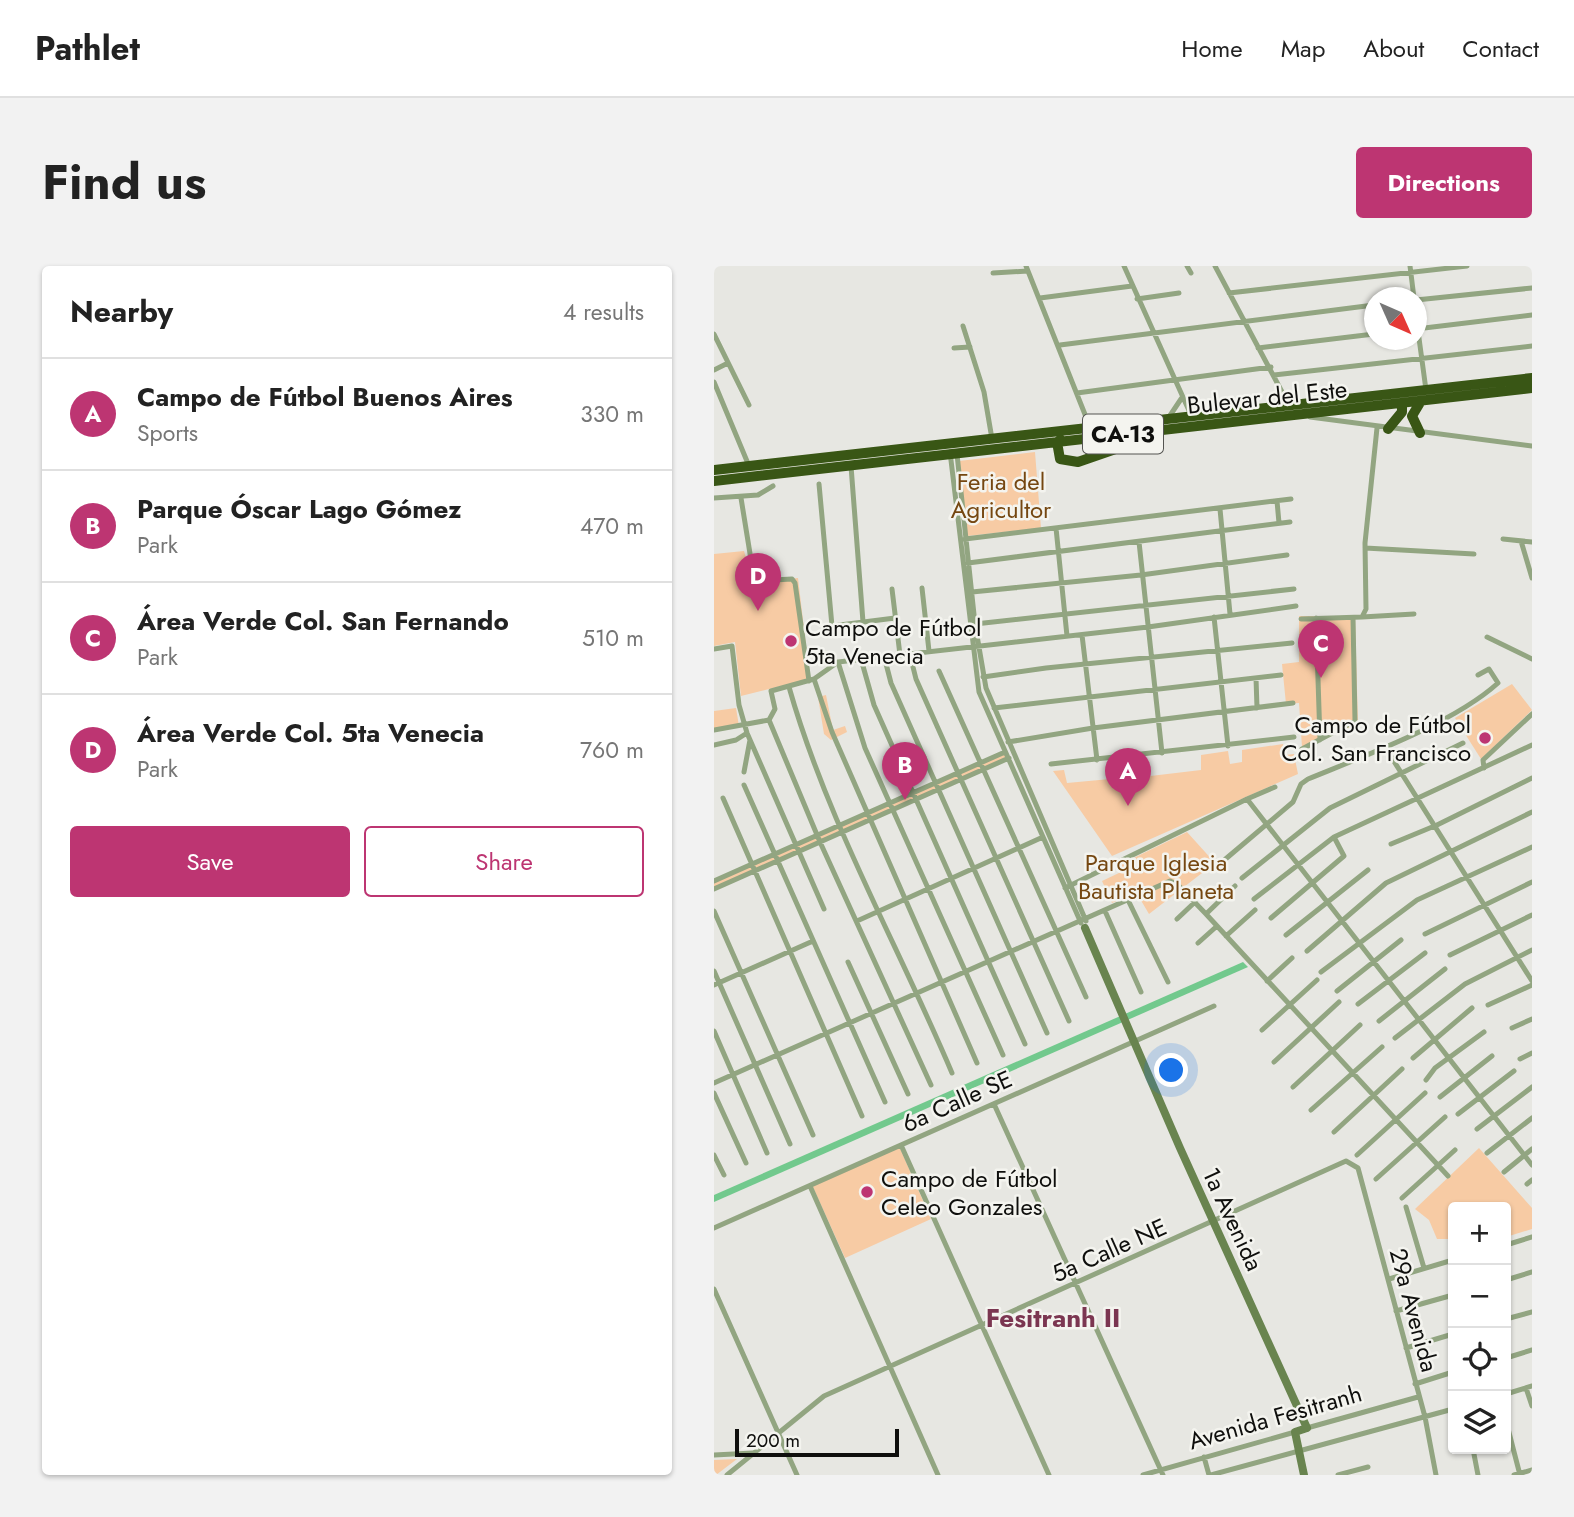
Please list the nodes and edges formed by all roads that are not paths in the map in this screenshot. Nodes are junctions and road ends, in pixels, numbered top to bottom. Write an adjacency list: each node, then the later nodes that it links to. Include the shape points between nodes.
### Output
1 (1124, 266): 9 (street)
2 (1187, 266): 8 (street)
3 (1215, 266): 13 (street)
4 (1467, 266): 6 (street)
5 (1027, 268): 7 (street); 14 (street)
6 (1410, 269): 10 (street); 13 (street)
7 (993, 273)
8 (1191, 273)
9 (1132, 286): 14 (street); 16 (street)
10 (1413, 287)
11 (1532, 288): 15 (street)
12 (1179, 293): 16 (street)
13 (1229, 293): 19 (street)
14 (1040, 298): 25 (street)
15 (1427, 298)
16 (1137, 299): 22 (street)
17 (1364, 306): 19 (street)
18 (1532, 316): 21 (street)
19 (1244, 319): 22 (street); 29 (street)
20 (963, 326): 27 (street)
21 (1427, 327)
22 (1152, 333): 25 (street); 37 (street)
23 (714, 334): 32 (street)
24 (1364, 335): 29 (street)
25 (1060, 345): 40 (street)
26 (1532, 346): 31 (street)
27 (970, 347): 28 (street); 55 (street)
28 (954, 348)
29 (1258, 348): 33 (street)
30 (1421, 350): 31 (street)
31 (1422, 357): 35 (street); 41 (street)
32 (727, 363): 34 (street); 44 (street)
33 (1271, 367): 35 (street); 37 (street)
34 (714, 370)
35 (1274, 375): 45 (street)
36 (1532, 378): 41 (highway, Bulevar del Este / CA-13)
37 (1174, 380): 40 (street); 43 (street)
38 (714, 383): 59 (street)
39 (1532, 388): 41 (highway, Bulevar del Este / CA-13)
40 (1077, 393): 51 (street)
41 (1423, 395): 42 (highway, Bulevar del Este / CA-13); 48 (highway)
42 (1400, 398): 45 (highway, Bulevar del Este / CA-13); 47 (highway, Bulevar del Este / CA-13); 48 (highway); 53 (highway, via 1402,412)
43 (1181, 399): 46 (street); 49 (street)
44 (749, 405)
45 (1289, 405): 46 (highway, Bulevar del Este / CA-13)
46 (1191, 415): 49 (highway, Bulevar del Este / CA-13)
47 (1300, 415): 52 (highway, Bulevar del Este / CA-13); 53 (street)
48 (1412, 416): 54 (highway)
49 (1168, 418): 50 (highway, Bulevar del Este / CA-13)
50 (1127, 422): 51 (highway, Bulevar del Este / CA-13); 56 (highway)
51 (1090, 427): 55 (highway, Bulevar del Este / CA-13)
52 (1175, 429): 56 (highway, Bulevar del Este / CA-13); 56 (highway, via 1078,462 1060,459)
53 (1383, 429): 54 (street); 80 (street)
54 (1420, 433): 57 (street)
55 (992, 439): 58 (highway, Bulevar del Este / CA-13)
56 (1057, 442): 58 (highway, Bulevar del Este / CA-13)
57 (1531, 447)
58 (953, 449): 59 (highway, Bulevar del Este / CA-13); 60 (highway, Bulevar del Este / CA-13); 75 (street)
59 (749, 466): 61 (highway, Bulevar del Este / CA-13)
60 (851, 466): 62 (highway, Bulevar del Este / CA-13); 105 (street)
61 (715, 471): 62 (highway, Bulevar del Este / CA-13)
62 (729, 480): 65 (street)
63 (819, 484): 105 (street, via 832,626)
64 (774, 486): 67 (street)
65 (731, 495): 66 (street); 67 (street)
66 (714, 498)
67 (741, 498): 129 (street, via 753,572 795,583)
68 (1292, 499): 69 (street)
69 (1277, 501): 70 (street); 72 (street)
70 (1220, 509): 73 (street); 74 (street)
71 (1290, 522): 72 (street)
72 (1279, 523): 74 (street)
73 (1056, 528): 75 (street); 81 (street)
74 (1223, 531): 78 (street); 84 (street)
75 (964, 539): 85 (street); 112 (street)
76 (1503, 539): 77 (street)
77 (1521, 541): 79 (street); 87 (street)
78 (1139, 542): 81 (street); 86 (street)
79 (1532, 542)
80 (1365, 548): 82 (street); 100 (street, via 1367,601)
81 (1058, 553): 85 (street); 88 (street)
82 (1474, 554)
83 (1287, 555): 84 (street)
84 (1226, 561): 86 (street); 93 (street)
85 (968, 563): 92 (street)
86 (1141, 575): 88 (street); 94 (street)
87 (1532, 578)
88 (1061, 583): 92 (street); 98 (street)
89 (922, 587): 114 (street)
90 (891, 589): 101 (street)
91 (1294, 589): 93 (street)
92 (972, 592): 106 (street)
93 (1228, 597): 94 (street); 96 (street)
94 (1145, 606): 98 (street); 107 (street)
95 (1296, 606): 96 (street)
96 (1230, 614): 99 (street)
97 (1414, 614): 100 (street)
98 (1064, 615): 106 (street); 109 (street)
99 (1214, 617): 107 (street); 115 (street)
100 (1363, 617): 103 (street)
101 (895, 618): 105 (street); 117 (street)
102 (1316, 618): 103 (street); 104 (street); 147 (street)
103 (1353, 618): 147 (street, via 1355,721)
104 (1301, 619)
105 (863, 622)
106 (975, 624): 112 (street)
107 (1148, 627): 108 (street); 119 (street)
108 (1082, 635): 109 (street); 123 (street)
109 (1067, 636): 112 (street)
110 (1487, 637): 121 (street)
111 (1292, 643): 115 (street)
112 (975, 647): 114 (street); 127 (street); 156 (street, via 979,692)
113 (714, 649): 141 (street, via 732,646)
114 (929, 651): 116 (street)
115 (1217, 651): 119 (street); 130 (street)
116 (910, 654): 117 (street); 164 (street, via 916,679)
117 (900, 655): 118 (street)
118 (884, 656): 120 (street); 168 (street, via 891,683)
119 (1152, 658): 123 (street); 132 (street)
120 (861, 659): 122 (street); 170 (street, via 874,705)
121 (1532, 659)
122 (838, 662): 129 (street); 174 (street, via 853,716)
123 (1085, 665): 127 (street); 133 (street)
124 (939, 671): 158 (street)
125 (1281, 675): 128 (street)
126 (1478, 675): 153 (street, via 1489,669 1498,683)
127 (983, 677): 135 (street)
128 (1256, 678): 130 (street); 136 (street)
129 (812, 680): 131 (street); 177 (street)
130 (1221, 682): 132 (street); 137 (street)
131 (789, 687): 140 (street, via 771,691 775,709); 178 (street, via 803,736)
132 (1155, 689): 133 (street); 139 (street)
133 (1089, 696): 135 (street); 142 (street)
134 (1293, 703): 136 (street)
135 (994, 708): 148 (street)
136 (1257, 708): 137 (street)
137 (1224, 713): 139 (street); 152 (street)
138 (1532, 714): 160 (street, via 1483,760)
139 (1158, 719): 142 (street); 155 (street)
140 (769, 720): 141 (street); 184 (street)
141 (744, 725): 143 (street); 144 (street)
142 (1093, 728): 148 (street); 157 (street)
143 (714, 730)
144 (747, 733): 146 (street); 150 (street)
145 (1294, 737): 152 (street)
146 (750, 740): 162 (street); 188 (street)
147 (1320, 740): 154 (street)
148 (1009, 742): 156 (street)
149 (1464, 743): 163 (street)
150 (714, 745)
151 (1532, 745): 160 (street)
152 (1228, 746): 155 (street)
153 (1385, 747): 163 (street); 179 (street, via 1308,779 1293,802)
154 (1302, 749)
155 (1162, 753): 157 (street)
156 (1010, 754): 158 (street); 161 (street); 183 (street); 205 (street)
157 (1097, 760): 159 (street)
158 (980, 762): 161 (street); 164 (street)
159 (1051, 764)
160 (1484, 768): 172 (street)
161 (983, 769): 166 (street); 189 (street)
162 (744, 772)
163 (1402, 772): 172 (street); 186 (street, via 1330,808)
164 (957, 773): 166 (street); 168 (street)
165 (1532, 778): 180 (street)
166 (960, 779): 168 (street); 192 (street)
167 (744, 785): 191 (street)
168 (936, 786): 170 (street); 196 (street)
169 (1275, 787): 173 (street)
170 (914, 796): 174 (street); 175 (street); 200 (street)
171 (723, 798): 194 (street)
172 (1420, 798): 180 (street); 182 (street)
173 (1247, 799): 179 (street); 205 (street)
174 (890, 802): 175 (street); 177 (street)
175 (893, 809): 177 (street); 208 (street)
176 (1532, 813): 190 (street)
177 (869, 816): 178 (street); 181 (street); 210 (street)
178 (840, 825): 181 (street); 184 (street)
179 (1266, 825): 186 (street); 193 (street)
180 (1437, 825): 185 (street); 190 (street)
181 (844, 831): 184 (street); 219 (street)
182 (1334, 836): 195 (street); 204 (street, via 1344,856)
183 (1043, 837): 189 (street); 207 (street)
184 (819, 838): 188 (street); 225 (street)
185 (1391, 844)
186 (1282, 845): 195 (street); 201 (street)
187 (1532, 847): 199 (street)
188 (797, 848): 191 (street); 216 (street)
189 (1019, 848): 192 (street); 230 (street)
190 (1453, 851): 199 (street); 226 (street, via 1386,883)
191 (775, 858): 194 (street); 198 (street); 235 (street)
192 (996, 859): 196 (street); 237 (street)
193 (1222, 862)
194 (751, 864): 198 (street); 202 (street)
195 (1297, 865): 204 (street); 211 (street)
196 (974, 869): 200 (street); 242 (street)
197 (1368, 870): 214 (street)
198 (754, 871): 209 (street); 240 (street)
199 (1469, 877): 215 (street); 236 (street, via 1417,900)
200 (951, 878): 208 (street); 249 (street)
201 (1242, 878)
202 (714, 881)
203 (1532, 882): 215 (street)
204 (1312, 883): 214 (street); 223 (street)
205 (1072, 885): 207 (street); 227 (street)
206 (1235, 886): 221 (street)
207 (1065, 887): 227 (street)
208 (929, 888): 210 (street); 254 (street)
209 (714, 889)
210 (905, 899): 219 (street); 261 (street)
211 (1254, 899)
212 (1128, 900): 213 (street, via 1170,881); 220 (street); 258 (street)
213 (1195, 902): 221 (street); 224 (street)
214 (1327, 902): 226 (street); 232 (street)
215 (1485, 903): 229 (street); 231 (street)
216 (824, 909)
217 (1255, 910): 233 (street)
218 (714, 911): 253 (street)
219 (880, 911): 225 (street); 263 (street)
220 (1105, 911): 227 (street); 264 (street)
221 (1206, 914): 228 (street)
222 (1532, 915): 229 (street)
223 (1271, 918)
224 (1177, 919)
225 (857, 922): 267 (street)
226 (1342, 922): 236 (street); 241 (street)
227 (1084, 923): 230 (street); 290 (street, 1a Avenida)
228 (1217, 926): 233 (street); 238 (street)
229 (1501, 930): 244 (street); 245 (street)
230 (1056, 933): 237 (street); 265 (street)
231 (1425, 934)
232 (1286, 935)
233 (1226, 936): 257 (street)
234 (1401, 940): 247 (street)
235 (813, 941): 240 (street); 279 (street)
236 (1358, 942): 247 (street); 252 (street)
237 (1033, 943): 242 (street); 277 (street)
238 (1198, 943)
239 (1532, 950): 245 (street)
240 (790, 951): 253 (street); 287 (street)
241 (1307, 951)
242 (1012, 953): 249 (street); 286 (street)
243 (1425, 953): 256 (street)
244 (1450, 955)
245 (1517, 957): 259 (street); 276 (street, via 1465,984)
246 (1292, 958): 257 (street)
247 (1374, 961): 256 (street); 262 (street)
248 (848, 962): 274 (street)
249 (989, 963): 254 (street); 291 (street)
250 (1444, 969): 266 (street)
251 (714, 971): 260 (street)
252 (1321, 972)
253 (742, 973): 260 (street); 296 (street)
254 (967, 973): 261 (street); 295 (street)
255 (1317, 980): 270 (street)
256 (1389, 980): 266 (street); 269 (street)
257 (1267, 981): 270 (street)
258 (1168, 982)
259 (1532, 983): 271 (street)
260 (717, 984): 303 (street)
261 (943, 984): 263 (street); 302 (street)
262 (1337, 991)
263 (918, 992): 267 (street); 306 (street)
264 (1141, 992)
265 (1086, 998)
266 (1404, 1000): 276 (street); 278 (street)
267 (893, 1002): 274 (street); 312 (street)
268 (1339, 1002): 281 (street)
269 (1358, 1004)
270 (1290, 1005): 281 (street); 283 (street)
271 (1488, 1005)
272 (1214, 1006): 290 (street, 6a Calle SE)
273 (1472, 1008): 289 (street)
274 (871, 1012): 279 (street); 317 (street)
275 (1532, 1019): 282 (street)
276 (1419, 1020): 288 (street); 289 (street)
277 (1069, 1021)
278 (1378, 1021)
279 (849, 1022): 287 (street); 321 (street)
280 (1360, 1026): 293 (street)
281 (1310, 1027): 293 (street); 301 (street)
282 (1512, 1028)
283 (1262, 1030)
284 (714, 1031): 308 (street)
285 (1484, 1032): 299 (street)
286 (1047, 1033)
287 (828, 1034): 296 (street); 325 (street)
288 (1395, 1038)
289 (1434, 1040): 298 (street); 299 (street)
290 (1134, 1042): 322 (street, 6a Calle SE); 355 (street, 1a Avenida)
291 (1025, 1044)
292 (1382, 1047): 307 (street)
293 (1332, 1051): 307 (street); 313 (street)
294 (1532, 1053): 300 (street)
295 (1003, 1055)
296 (777, 1056): 303 (street); 332 (street)
297 (1492, 1056): 309 (street)
298 (1413, 1058)
299 (1449, 1059): 309 (street); 310 (street)
300 (1520, 1059)
301 (1274, 1062)
302 (977, 1063)
303 (754, 1066): 308 (street); 335 (street)
304 (1402, 1069): 318 (street)
305 (1514, 1071): 320 (street)
306 (952, 1073)
307 (1352, 1073): 318 (street); 323 (street)
308 (734, 1075): 311 (street); 339 (street)
309 (1464, 1077): 319 (street); 320 (street)
310 (1426, 1080)
311 (714, 1083)
312 (931, 1085)
313 (1293, 1087)
314 (1532, 1087): 326 (street)
315 (714, 1093): 345 (street)
316 (1425, 1093): 329 (street)
317 (908, 1094)
318 (1373, 1096): 329 (street); 331 (street)
319 (1440, 1097)
320 (1479, 1097): 324 (street); 326 (street)
321 (885, 1102)
322 (994, 1104): 336 (street, 6a Calle SE); 364 (street)
323 (1311, 1110)
324 (1458, 1114)
325 (862, 1116)
326 (1494, 1116): 330 (street); 333 (street)
327 (1445, 1117): 334 (street)
328 (1532, 1118): 333 (street)
329 (1395, 1120): 334 (street); 342 (street)
330 (1477, 1129)
331 (1334, 1132)
332 (813, 1135)
333 (1509, 1136): 340 (street); 343 (street)
334 (1417, 1143): 347 (street); 351 (street)
335 (790, 1144)
336 (901, 1145): 352 (street, 6a Calle SE); 370 (street)
337 (1532, 1149): 343 (street)
338 (1455, 1150): 347 (street)
339 (767, 1153)
340 (1487, 1153)
341 (714, 1155): 349 (street)
342 (1357, 1155)
343 (1524, 1155): 346 (street); 348 (street)
344 (1346, 1161): 355 (street, 5a Calle NE); 363 (street, 29a Avenida, via 1358,1168)
345 (746, 1164)
346 (1532, 1165)
347 (1438, 1166): 350 (street); 353 (street)
348 (1504, 1172)
349 (724, 1175)
350 (1448, 1176)
351 (1376, 1179)
352 (810, 1186): 356 (street, 6a Calle SE); 375 (street)
353 (1402, 1198)
354 (1406, 1207): 360 (street)
355 (1214, 1223): 364 (street, 5a Calle NE); 384 (street, 1a Avenida)
356 (714, 1228)
357 (1532, 1237): 358 (street)
358 (1511, 1243)
359 (1448, 1261): 360 (street)
360 (1424, 1268): 363 (street)
361 (1532, 1272): 362 (street)
362 (1511, 1278)
363 (1388, 1279): 367 (street, 29a Avenida)
364 (1076, 1284): 370 (street, 5a Calle NE); 395 (street)
365 (714, 1289): 385 (street)
366 (1448, 1296): 367 (street)
367 (1396, 1311): 372 (street, 29a Avenida)
368 (1532, 1312): 369 (street)
369 (1511, 1318)
370 (982, 1326): 375 (street, 5a Calle NE); 399 (street)
371 (1448, 1335): 372 (street)
372 (1406, 1348): 377 (street, 29a Avenida)
373 (1532, 1350): 374 (street)
374 (1511, 1356)
375 (890, 1366): 385 (street, 5a Calle NE, via 824,1396); 398 (street)
376 (1448, 1374): 377 (street)
377 (1415, 1384): 380 (street, 29a Avenida)
378 (1529, 1387): 379 (street); 381 (street)
379 (1511, 1392)
380 (1418, 1397): 383 (street, 29a Avenida); 384 (street, Avenida Fesitranh)
381 (1532, 1406)
382 (1448, 1410): 383 (street)
383 (1425, 1417): 388 (street); 404 (street, 29a Avenida)
384 (1307, 1428): 386 (street, Avenida Fesitranh)
385 (778, 1432): 389 (street, 5a Calle NE); 397 (street)
386 (1295, 1432): 388 (street); 392 (street, Avenida Fesitranh)
387 (1511, 1444): 406 (street)
388 (1299, 1451): 401 (street); 402 (street)
389 (754, 1453): 391 (street); 396 (street, 5a Calle NE)
390 (1474, 1454): 405 (street)
391 (714, 1455)
392 (1204, 1457): 395 (street, Avenida Fesitranh); 401 (street)
393 (1368, 1467): 403 (street)
394 (1532, 1470): 406 (street)
395 (1162, 1472): 400 (street, Avenida Fesitranh)
396 (727, 1475)
397 (797, 1475)
398 (938, 1475)
399 (1049, 1475)
400 (1143, 1475)
401 (1210, 1475)
402 (1304, 1475)
403 (1338, 1475)
404 (1436, 1475)
405 (1478, 1475)
406 (1518, 1475)

